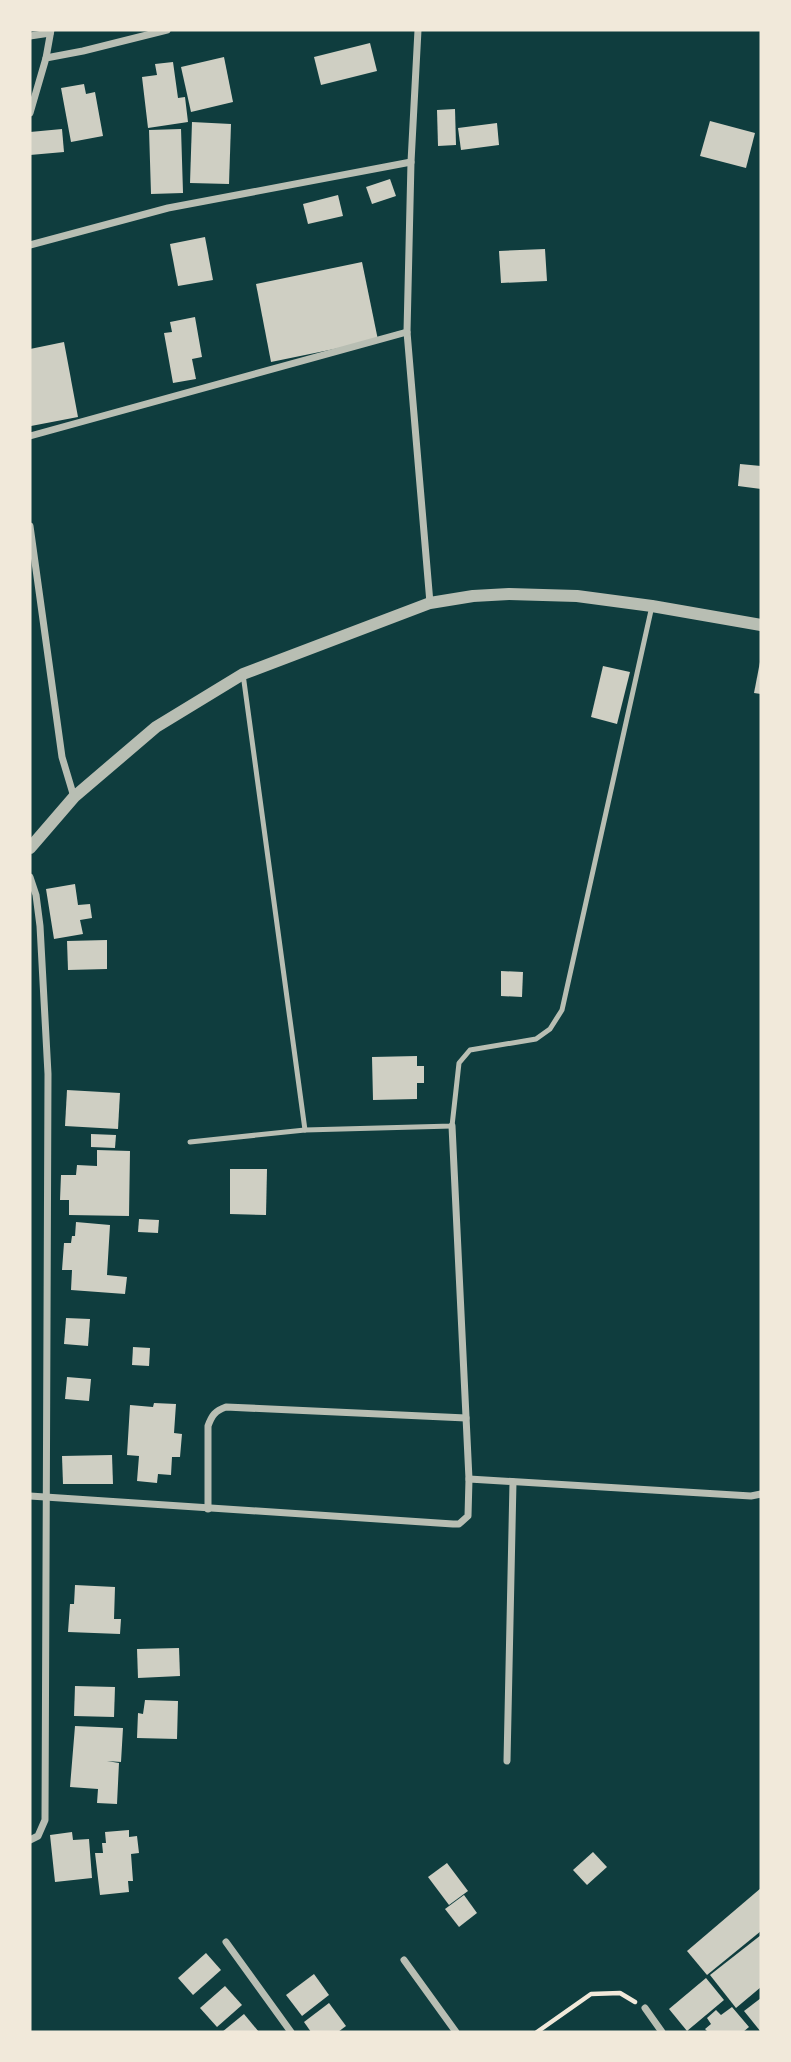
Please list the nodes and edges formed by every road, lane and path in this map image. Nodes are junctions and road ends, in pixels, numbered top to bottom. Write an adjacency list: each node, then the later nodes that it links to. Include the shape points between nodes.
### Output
1 (167, 30): 5 (street)
2 (418, 30): 7 (street)
3 (51, 31): 4 (street); 5 (street)
4 (30, 36)
5 (46, 58): 6 (street)
6 (30, 113)
7 (411, 162): 8 (street, via 168,208); 9 (street)
8 (30, 245)
9 (407, 332): 10 (street); 12 (street)
10 (30, 436)
11 (30, 526): 16 (street, via 62,757)
12 (430, 603): 13 (street, via 509,594 577,596); 15 (street)
13 (652, 606): 14 (street); 19 (lane, via 562,1010 536,1040 470,1050 459,1063)
14 (761, 625)
15 (243, 674): 16 (street, via 156,727); 20 (lane)
16 (74, 797): 17 (street)
17 (30, 848)
18 (30, 877): 27 (street, via 40,926 48,1073)
19 (452, 1126): 20 (lane); 22 (street)
20 (304, 1130): 21 (lane)
21 (190, 1142)
22 (466, 1418): 23 (street); 28 (street, via 217,1410 208,1426)
23 (469, 1479): 24 (street); 28 (street, via 468,1516 459,1524)
24 (513, 1482): 25 (street); 29 (street)
25 (761, 1494)
26 (30, 1496): 27 (street)
27 (47, 1497): 28 (street); 30 (street, via 45,1820 38,1836)
28 (208, 1508)
29 (507, 1760)
30 (30, 1840)
31 (226, 1942): 34 (street)
32 (404, 1960): 35 (street)
33 (645, 2008): 36 (path, via 621,1993 591,1994); 37 (street)
34 (291, 2032)
35 (456, 2032)
36 (537, 2032)
37 (662, 2032)

